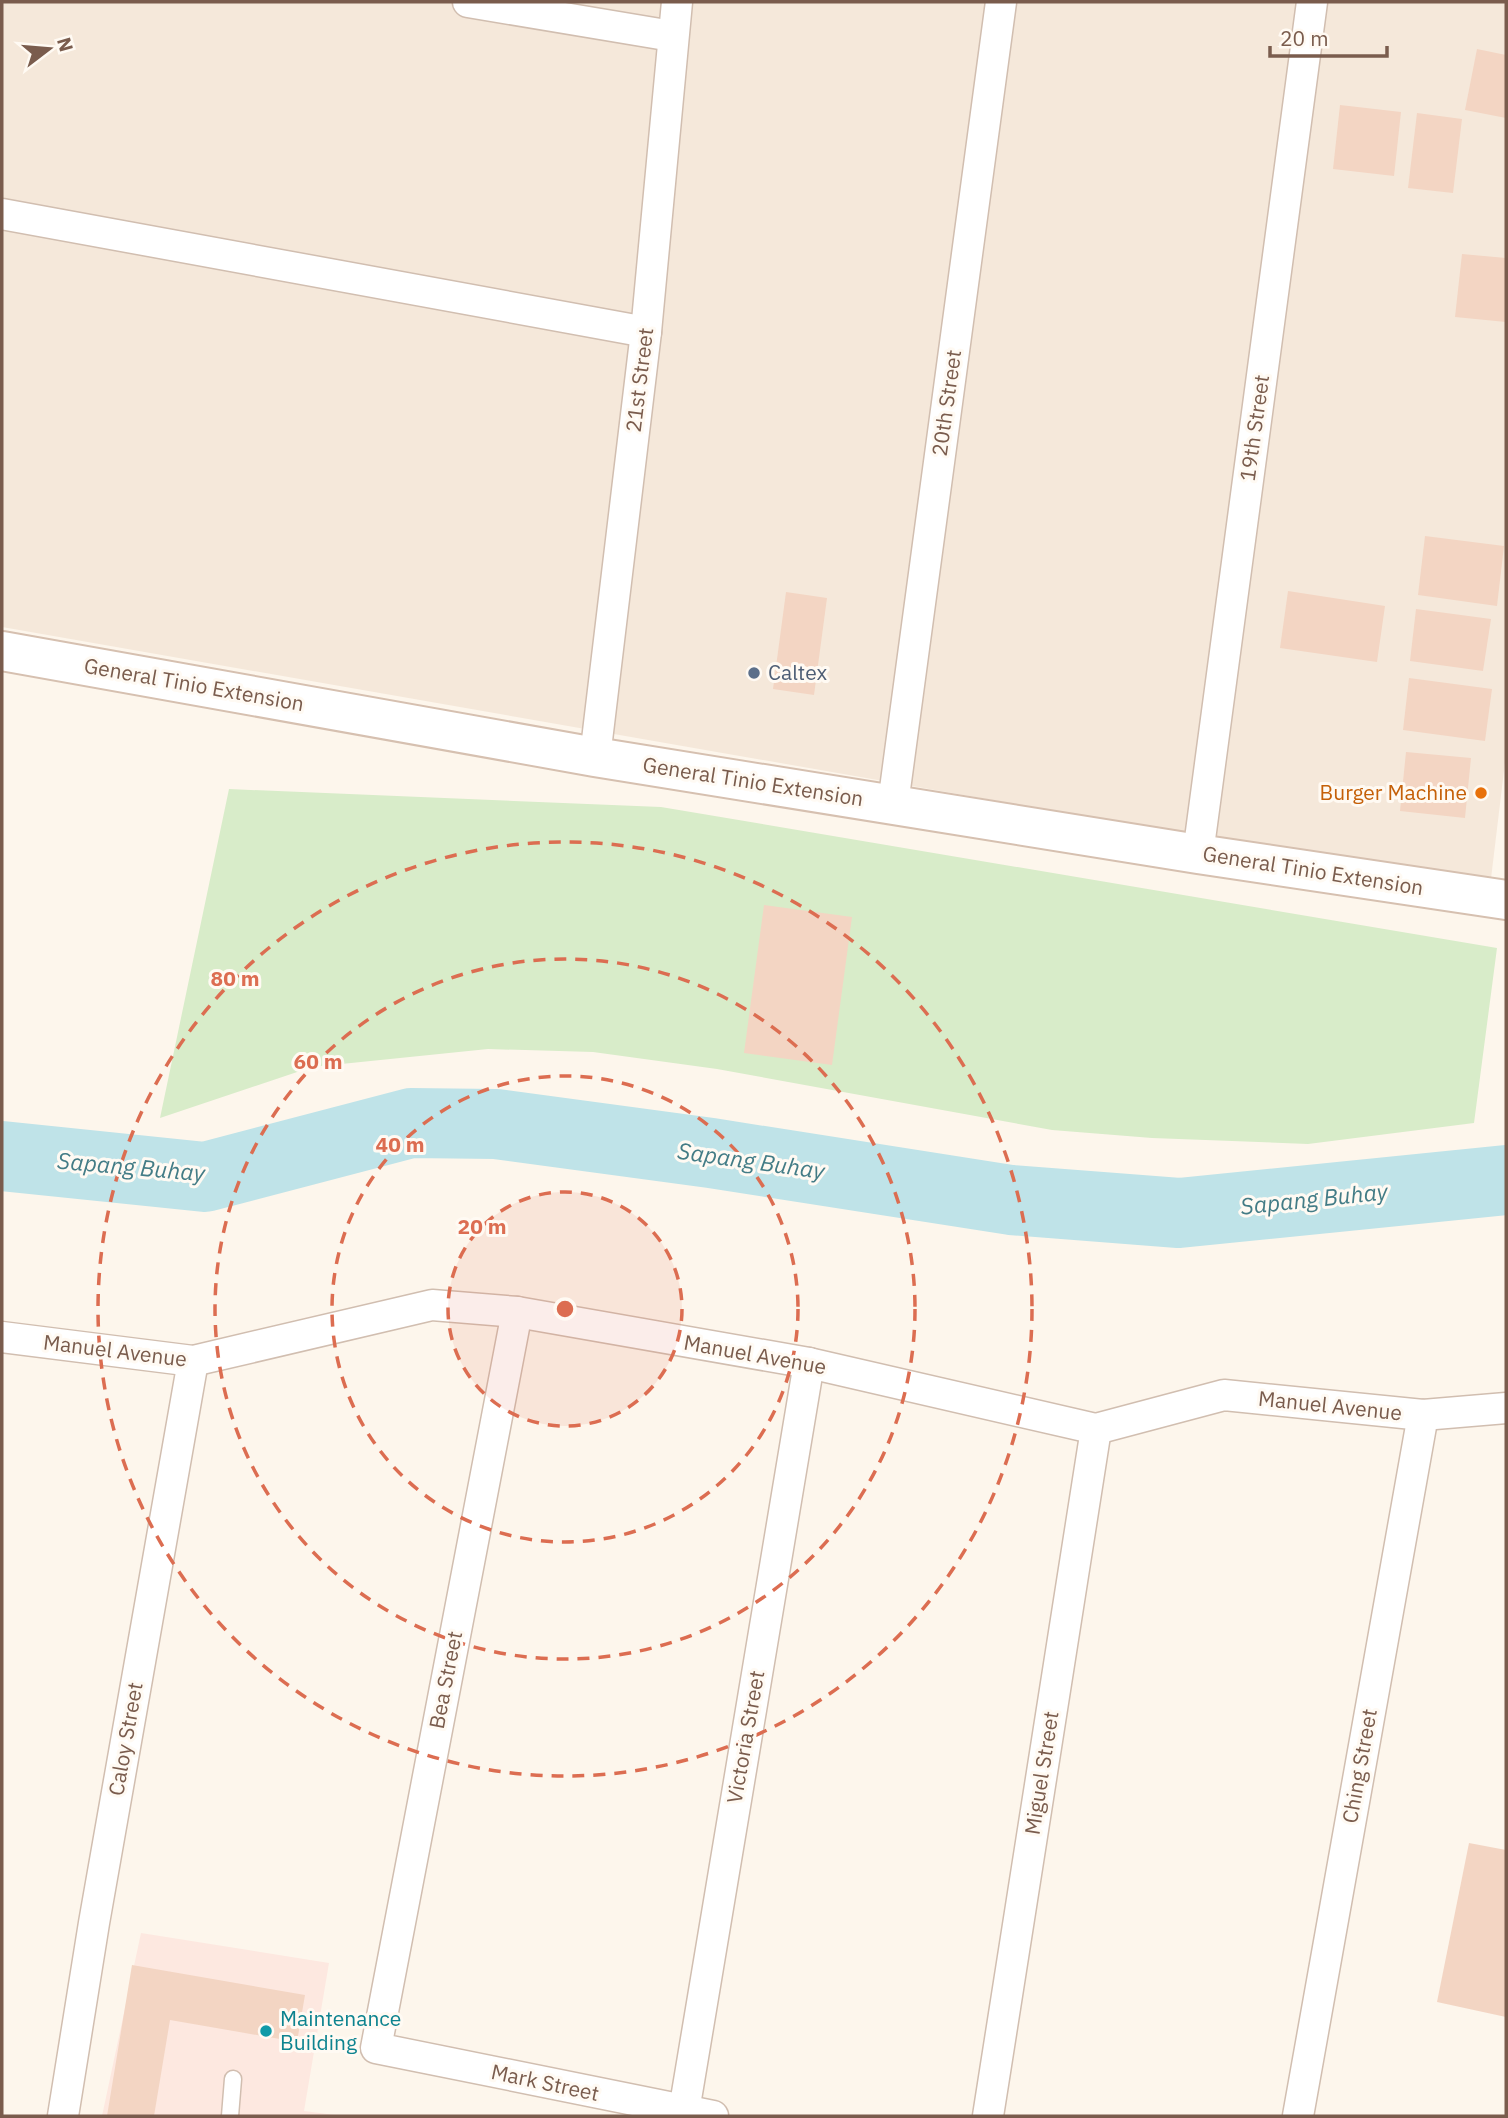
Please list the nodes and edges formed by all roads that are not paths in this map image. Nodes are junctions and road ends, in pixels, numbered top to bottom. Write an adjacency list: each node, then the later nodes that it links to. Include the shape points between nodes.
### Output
1 (468, 2): 5 (street)
2 (677, 2): 5 (street, 21st Street)
3 (1001, 2): 10 (street, 20th Street)
4 (1312, 2): 11 (street, 19th Street)
5 (672, 36): 7 (street, 21st Street)
6 (2, 214): 7 (street)
7 (646, 332): 9 (street, 21st Street)
8 (2, 651): 9 (street, General Tinio Extension)
9 (595, 757): 10 (street, General Tinio Extension)
10 (893, 804): 11 (street, General Tinio Extension)
11 (1198, 853): 12 (street, General Tinio Extension)
12 (1506, 900)
13 (517, 1312): 15 (street, Manuel Avenue, via 432,1305); 16 (street, Manuel Avenue); 20 (street, Bea Street)
14 (2, 1337): 15 (street, Manuel Avenue)
15 (193, 1361): 23 (street, Caloy Street)
16 (809, 1363): 19 (street, Manuel Avenue); 22 (street, Victoria Street)
17 (1506, 1408): 18 (street, Manuel Avenue)
18 (1423, 1415): 19 (street, Manuel Avenue, via 1224,1395); 27 (street, Ching Street)
19 (1096, 1429): 26 (street, Miguel Street)
20 (376, 2048): 22 (street, Mark Street)
21 (233, 2079): 24 (lane)
22 (684, 2111): 25 (street, Mark Street)
23 (62, 2116)
24 (230, 2116)
25 (713, 2116)
26 (988, 2116)
27 (1298, 2116)

